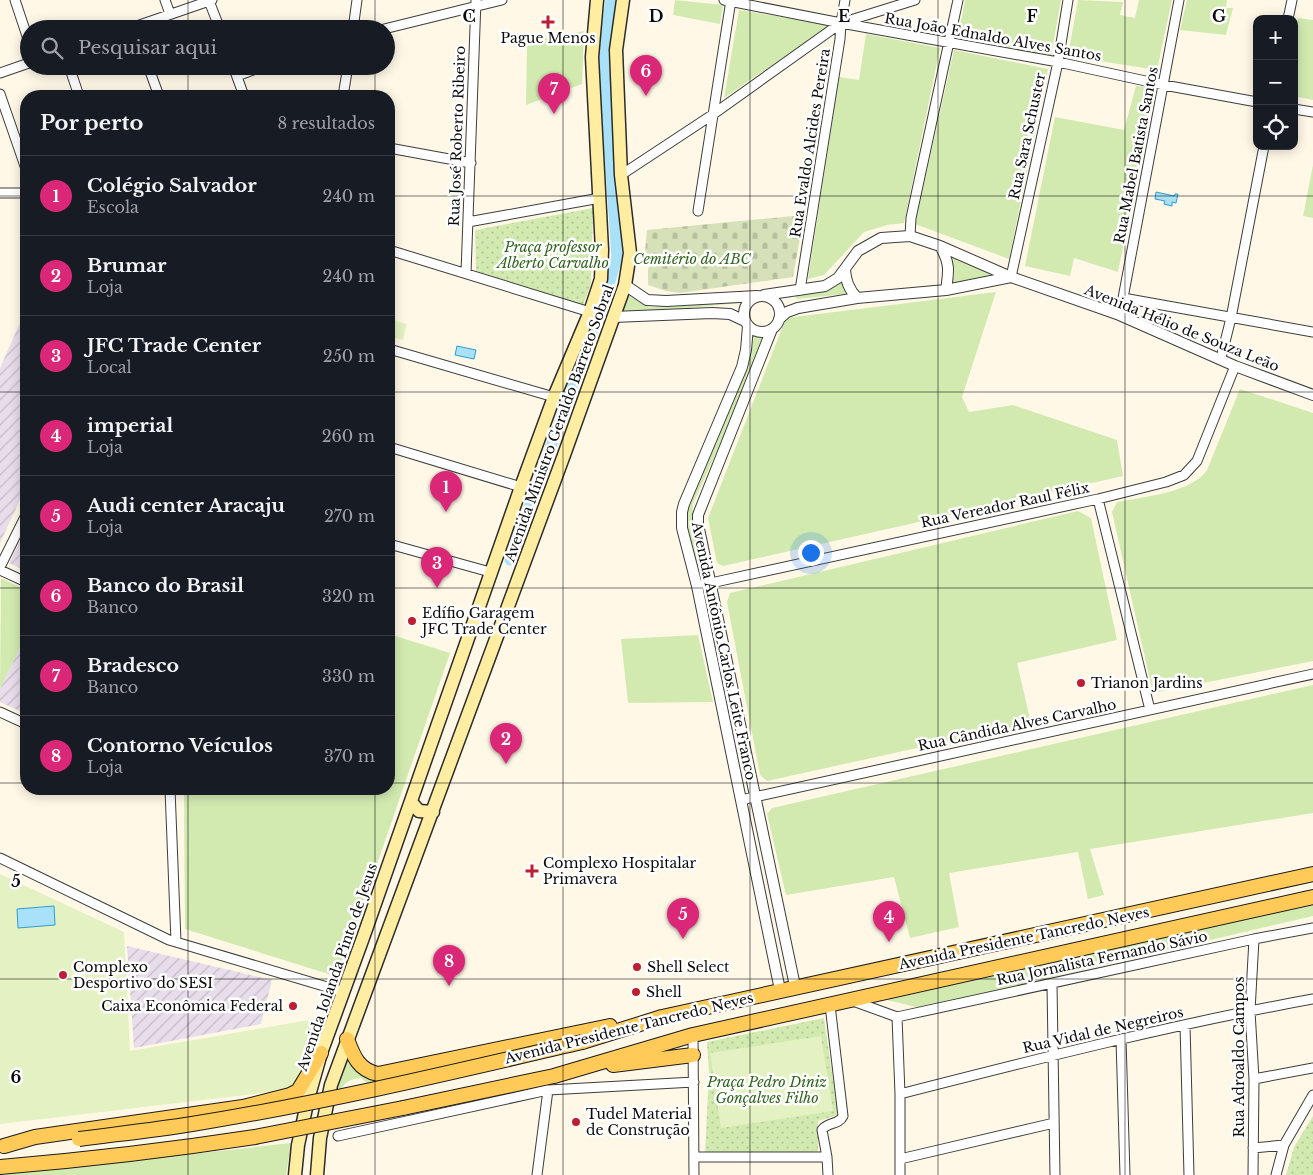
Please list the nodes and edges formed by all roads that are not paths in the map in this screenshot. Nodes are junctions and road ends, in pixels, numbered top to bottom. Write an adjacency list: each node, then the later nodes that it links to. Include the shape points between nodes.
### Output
1 (14, 0): 18 (street)
2 (165, 0): 16 (street)
3 (210, 0): 16 (street); 20 (street)
4 (358, 0): 21 (street)
5 (502, 0): 15 (street)
6 (596, 0): 49 (main road, Avenida Ministro Geraldo Barreto Sobral, via 592,57)
7 (623, 0): 46 (main road, Avenida Ministro Geraldo Barreto Sobral, via 616,50)
8 (728, 0): 22 (street, Rua João Ednaldo Alves Santos); 41 (street)
9 (845, 0): 22 (street, Rua Evaldo Alcides Pereira)
10 (915, 0): 22 (street)
11 (958, 0): 24 (street)
12 (1068, 0): 25 (street, Rua Sara Schuster)
13 (1179, 0): 32 (street, Rua Mabel Batista Santos)
14 (1292, 0): 17 (street)
15 (476, 4): 23 (street); 45 (street, Rua José Roberto Ribeiro)
16 (170, 14): 19 (street)
17 (1289, 15)
18 (21, 20)
19 (154, 20)
20 (217, 20)
21 (355, 20)
22 (841, 23): 24 (street, Rua João Ednaldo Alves Santos); 41 (street); 59 (street, Rua Evaldo Alcides Pereira)
23 (395, 26)
24 (949, 43): 25 (street, Rua João Ednaldo Alves Santos); 52 (street, via 911,218)
25 (1058, 62): 32 (street, Rua João Ednaldo Alves Santos); 57 (street, Rua Sara Schuster)
26 (20, 66): 27 (street)
27 (0, 73)
28 (72, 75): 33 (street)
29 (151, 75): 34 (street)
30 (346, 75): 36 (street)
31 (237, 76): 35 (street)
32 (1164, 84): 38 (street, Rua João Ednaldo Alves Santos); 63 (street, Rua Mabel Batista Santos)
33 (77, 90)
34 (157, 90)
35 (242, 90)
36 (344, 90)
37 (0, 94): 44 (street)
38 (1253, 101)
39 (1298, 110): 40 (street)
40 (1313, 112)
41 (712, 115): 46 (street); 50 (street)
42 (395, 149): 45 (street)
43 (1263, 150): 67 (street)
44 (20, 152)
45 (471, 163): 51 (street, Rua José Roberto Ribeiro)
46 (621, 175): 58 (main road, Avenida Ministro Geraldo Barreto Sobral, via 630,253)
47 (20, 192): 48 (street)
48 (0, 193)
49 (600, 198): 51 (street); 64 (main road, Avenida Ministro Geraldo Barreto Sobral, via 601,279)
50 (698, 211)
51 (468, 222): 56 (street, Rua José Roberto Ribeiro)
52 (910, 236): 53 (street, Avenida Hélio de Souza Leão); 55 (street, Avenida Hélio de Souza Leão, via 881,238 858,251)
53 (940, 246): 57 (street, Avenida Hélio de Souza Leão); 60 (street, via 948,260)
54 (395, 252): 56 (street)
55 (845, 269): 59 (street, Avenida Hélio de Souza Leão, via 825,286); 62 (street, via 849,290)
56 (466, 273): 64 (street)
57 (1011, 277): 60 (street); 65 (street, Avenida Hélio de Souza Leão)
58 (625, 285): 61 (street, Avenida Hélio de Souza Leão, via 647,300); 66 (main road, Avenida Ministro Geraldo Barreto Sobral)
59 (800, 290): 61 (street, Avenida Hélio de Souza Leão)
60 (946, 290): 62 (street)
61 (760, 295): 68 (street, via 775,301); 69 (street, Avenida Antônio Carlos Leite Franco, via 751,298 744,308)
62 (857, 298): 68 (street, via 798,308)
63 (1122, 298): 65 (street, Rua Mabel Batista Santos); 67 (street)
64 (590, 312): 76 (main road, Avenida Ministro Geraldo Barreto Sobral)
65 (1117, 314): 73 (street, Avenida Hélio de Souza Leão)
66 (613, 317): 69 (street, via 712,313 730,314); 95 (main road, Avenida Ministro Geraldo Barreto Sobral)
67 (1230, 318): 71 (street); 73 (street)
68 (780, 319): 70 (street, Avenida Antônio Carlos Leite Franco)
69 (746, 324): 70 (street, via 760,332); 86 (street, Avenida Antônio Carlos Leite Franco, via 742,367 682,512 682,528)
70 (772, 329): 85 (street, Avenida Antônio Carlos Leite Franco, via 698,515)
71 (1313, 332)
72 (395, 351): 76 (street)
73 (1221, 358): 74 (street, Avenida Hélio de Souza Leão)
74 (1235, 366): 75 (street, Avenida Hélio de Souza Leão); 79 (street, Rua Vereador Raul Félix, via 1197,461 1184,474 1166,482)
75 (1313, 396)
76 (554, 397): 78 (main road, Avenida Ministro Geraldo Barreto Sobral)
77 (395, 450): 78 (street)
78 (521, 487): 83 (main road, Avenida Ministro Geraldo Barreto Sobral)
79 (1098, 499): 85 (street, Rua Vereador Raul Félix); 88 (street)
80 (20, 527): 82 (street)
81 (395, 546): 83 (street)
82 (0, 568): 84 (street)
83 (490, 572): 94 (main road, Avenida Ministro Geraldo Barreto Sobral)
84 (20, 579)
85 (711, 583): 86 (street, Rua Vereador Raul Félix); 92 (street, Avenida Antônio Carlos Leite Franco)
86 (697, 586): 93 (street, Avenida Antônio Carlos Leite Franco)
87 (1313, 674): 88 (street, Rua Cândida Alves Carvalho)
88 (1150, 710): 92 (street, Rua Cândida Alves Carvalho)
89 (0, 712): 90 (street)
90 (20, 721)
91 (170, 795): 105 (street)
92 (755, 796): 93 (street, Rua Cândida Alves Carvalho); 109 (street, Avenida Antônio Carlos Leite Franco)
93 (741, 800): 110 (street, Avenida Antônio Carlos Leite Franco)
94 (411, 802): 95 (main road, via 419,811); 101 (main road, Avenida Iolanda Pinto de Jesus)
95 (433, 812): 104 (main road)
96 (0, 858): 105 (street)
97 (1313, 874): 99 (main road, Avenida Presidente Tancredo Neves)
98 (1313, 897): 106 (main road, Avenida Presidente Tancredo Neves)
99 (1082, 926): 102 (main road, Avenida Presidente Tancredo Neves); 106 (main road, via 1047,940)
100 (1313, 928): 103 (street, Rua Jornalista Fernando Sávio)
101 (364, 935): 104 (main road, via 375,932); 111 (main road, Avenida Iolanda Pinto de Jesus)
102 (1018, 938): 107 (main road, via 1022,955); 109 (main road, Avenida Presidente Tancredo Neves)
103 (1254, 939): 108 (street, Rua Jornalista Fernando Sávio); 115 (street, Rua Adroaldo Campos)
104 (384, 941): 120 (main road)
105 (176, 942): 111 (street)
106 (1050, 955): 107 (main road, Avenida Presidente Tancredo Neves)
107 (996, 967): 113 (main road, Avenida Presidente Tancredo Neves)
108 (1052, 984): 117 (street, Rua Jornalista Fernando Sávio); 123 (street)
109 (795, 986): 110 (main road, Avenida Presidente Tancredo Neves)
110 (780, 990): 116 (main road, Avenida Presidente Tancredo Neves)
111 (344, 992): 122 (main road, Avenida Iolanda Pinto de Jesus)
112 (1313, 999): 115 (street, Rua Vidal de Negreiros)
113 (852, 1001): 114 (main road, Avenida Presidente Tancredo Neves); 117 (street)
114 (830, 1005): 119 (main road, Avenida Presidente Tancredo Neves); 138 (street, via 843,1116 822,1128)
115 (1250, 1010): 118 (street, Rua Vidal de Negreiros); 127 (street, Rua Adroaldo Campos)
116 (662, 1016): 120 (main road, via 378,1074 366,1070 355,1059); 135 (main road, Avenida Presidente Tancredo Neves, bridge, via 582,1042 384,1088 191,1124)
117 (897, 1017): 130 (street)
118 (1185, 1024): 121 (street, Rua Vidal de Negreiros); 149 (street)
119 (693, 1035): 124 (street); 126 (main road, Avenida Presidente Tancredo Neves)
120 (347, 1039): 142 (main road, via 331,1085 320,1138)
121 (1122, 1039): 123 (street, Rua Vidal de Negreiros); 148 (street)
122 (321, 1053): 135 (main road, via 298,1091 290,1096 243,1107 35,1137); 141 (main road, Avenida Iolanda Pinto de Jesus, via 298,1145)
123 (1054, 1054): 130 (street, Rua Vidal de Negreiros); 132 (street)
124 (694, 1055): 126 (main road); 128 (street)
125 (1313, 1068): 127 (street)
126 (580, 1069): 140 (main road, Avenida Presidente Tancredo Neves, bridge, via 255,1137 163,1151)
127 (1254, 1079): 136 (street, Rua Adroaldo Campos)
128 (694, 1082): 129 (street); 137 (street)
129 (548, 1090): 133 (street); 143 (street)
130 (900, 1094): 139 (street)
131 (1313, 1095): 134 (street)
132 (1054, 1123): 139 (street); 147 (street)
133 (338, 1136)
134 (1284, 1145): 136 (street); 151 (street)
135 (2, 1146)
136 (1253, 1148): 150 (street, Rua Adroaldo Campos)
137 (694, 1157): 138 (street); 144 (street)
138 (827, 1157): 145 (street)
139 (900, 1159): 146 (street)
140 (0, 1167)
141 (295, 1175)
142 (317, 1175)
143 (537, 1175)
144 (694, 1175)
145 (828, 1175)
146 (900, 1175)
147 (1055, 1175)
148 (1125, 1175)
149 (1189, 1175)
150 (1253, 1175)
151 (1276, 1175)

